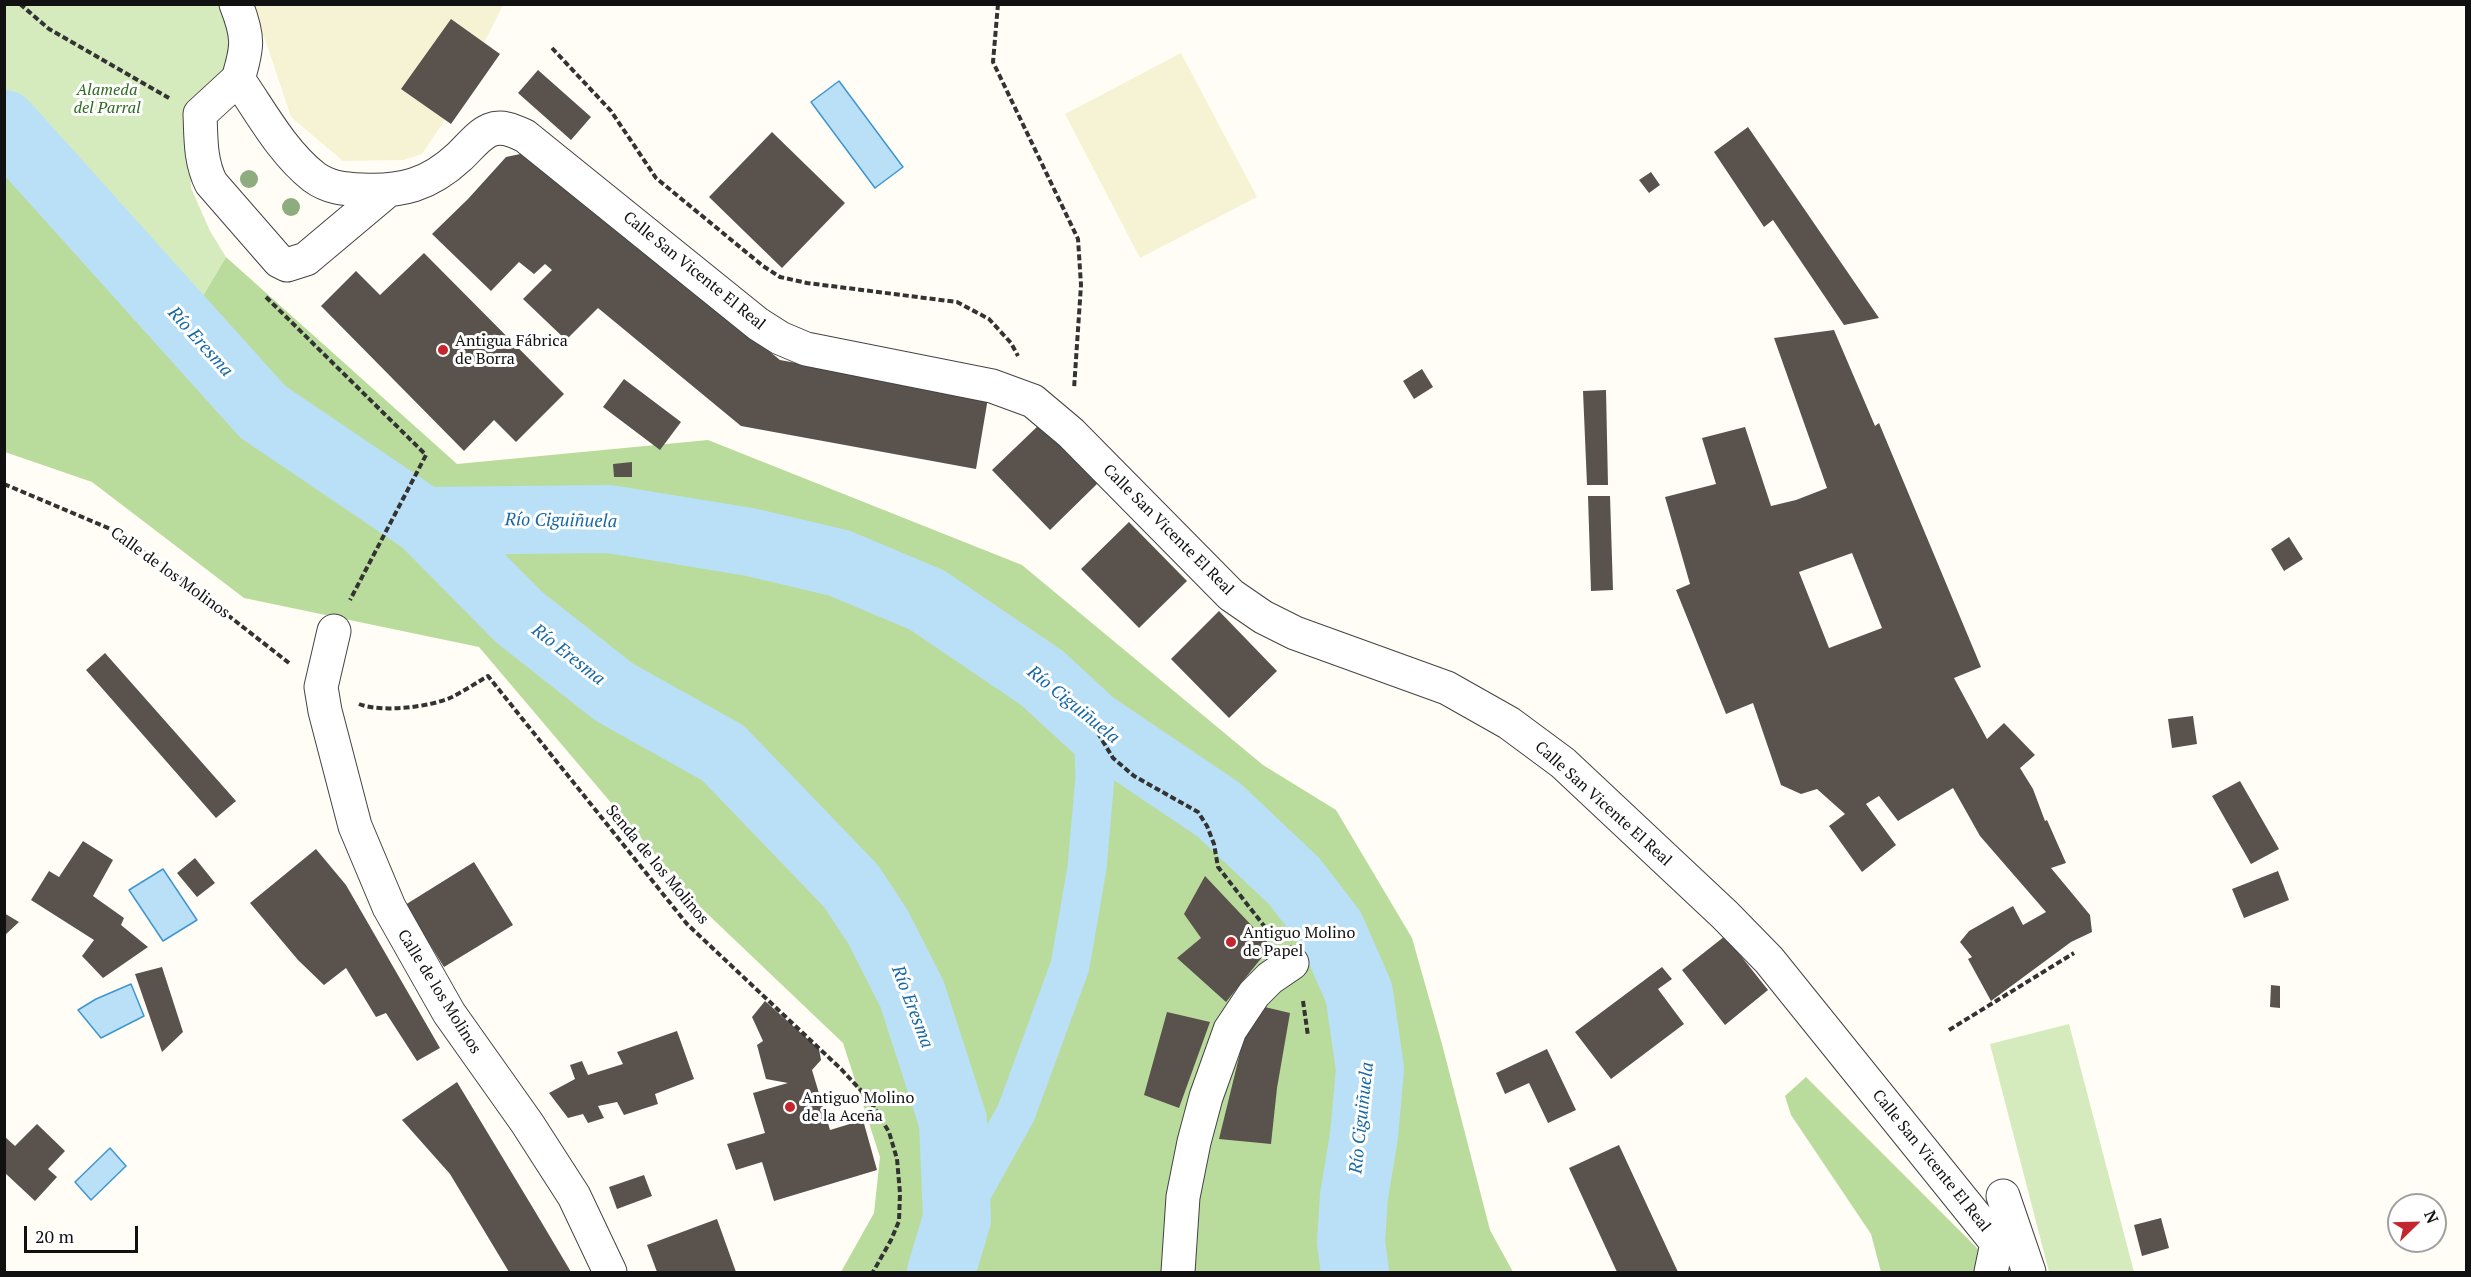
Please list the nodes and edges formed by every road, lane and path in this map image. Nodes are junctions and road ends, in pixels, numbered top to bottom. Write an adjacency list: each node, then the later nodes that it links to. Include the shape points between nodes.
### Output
1 (20, 4): 6 (path, via 49,29)
2 (236, 4): 5 (street, via 245,27 246,51)
3 (999, 4): 10 (path, via 993,62 1078,239 1081,285)
4 (552, 48): 9 (path, via 611,111 656,178 780,277 807,284 957,302 989,319 1011,343)
5 (238, 79): 6 (street); 7 (street, Calle San Vicente El Real, via 291,153 313,176 339,188)
6 (200, 114): 7 (street, Calle San Vicente El Real, via 202,157 211,183 279,261 287,265 306,259)
7 (387, 191): 10 (street, Calle San Vicente El Real, via 411,187 435,176 491,129 513,131 540,147 780,338 806,349 992,386 1033,401)
8 (314, 346): 12 (path, via 426,455)
9 (1021, 363)
10 (1071, 433): 20 (street, Calle San Vicente El Real, via 1231,595 1263,617 1295,633 1448,688 1509,723 1563,763 1769,960)
11 (4, 484): 13 (path, Calle de los Molinos, via 113,530)
12 (341, 617): 13 (street, Calle de los Molinos)
13 (321, 687): 21 (street, Calle de los Molinos, via 355,826 388,907 449,1013 574,1196); 22 (path, Senda de los Molinos, via 366,707 411,708 450,698 488,676 687,924 869,1099 889,1132 897,1159 900,1193 898,1221)
14 (1093, 725): 15 (path, via 1113,758 1127,770 1198,812 1214,844)
15 (1218, 867)
16 (2074, 953): 18 (path)
17 (1292, 963): 23 (street, via 1254,994 1230,1030 1194,1142 1183,1197)
18 (1949, 1030)
19 (2003, 1196): 20 (street, Calle San Vicente El Real)
20 (2001, 1250): 24 (street, Calle San Vicente El Real)
21 (610, 1272)
22 (873, 1272)
23 (1178, 1272)
24 (2029, 1272)

